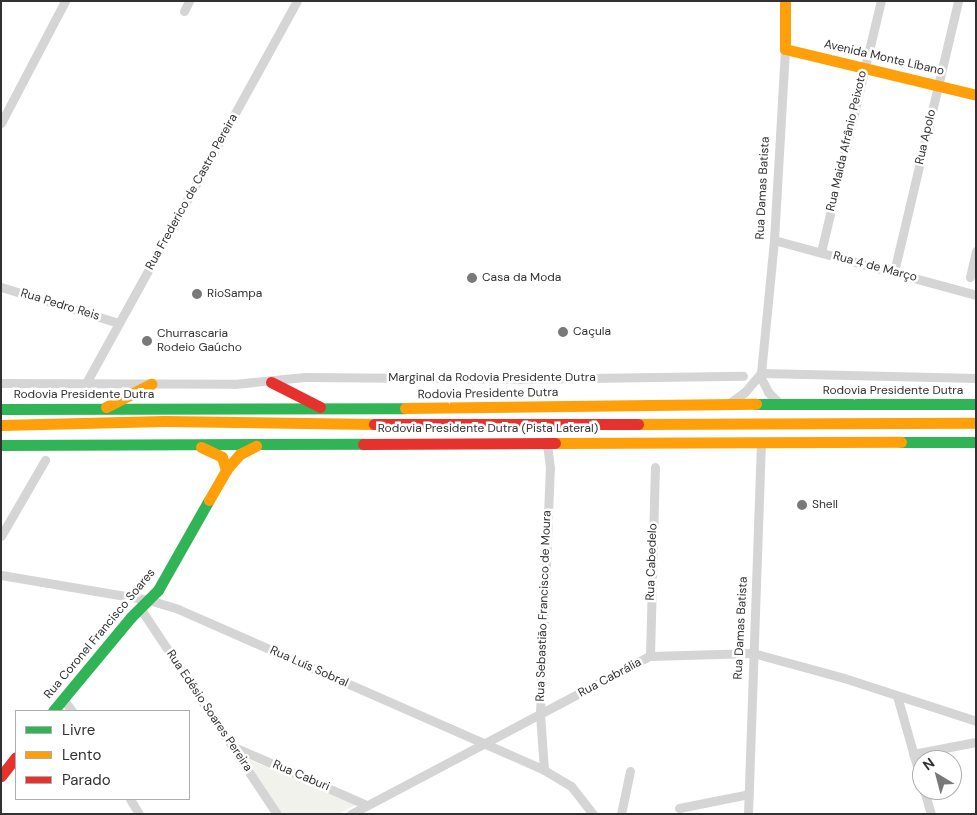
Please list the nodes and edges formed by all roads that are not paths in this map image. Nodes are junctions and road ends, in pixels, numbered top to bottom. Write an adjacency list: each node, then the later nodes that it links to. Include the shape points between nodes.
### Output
1 (65, 1): 10 (street)
2 (297, 1): 18 (street, Rua Frederico de Castro Pereira)
3 (785, 1): 6 (main road, Rua Damas Batista)
4 (881, 1): 7 (street, Rua Maida Afrânio Peixoto)
5 (958, 1): 8 (street, Rua Apolo)
6 (785, 49): 7 (main road, Avenida Monte Líbano); 11 (street, Rua Damas Batista)
7 (864, 68): 8 (main road, Avenida Monte Líbano); 13 (street, Rua Maida Afrânio Peixoto)
8 (938, 86): 9 (main road, Avenida Monte Líbano); 14 (street, Rua Apolo)
9 (976, 95)
10 (1, 123)
11 (774, 240): 13 (street, Rua 4 de Março); 19 (street, Rua Damas Batista)
12 (976, 251): 15 (street)
13 (821, 252): 14 (street, Rua 4 de Março)
14 (894, 272): 17 (street, Rua 4 de Março)
15 (970, 277)
16 (1, 287): 18 (street, Rua Pedro Reis)
17 (976, 295)
18 (119, 323): 24 (street, Rua Frederico de Castro Pereira)
19 (761, 374): 21 (street); 26 (street, via 745,392); 28 (street, via 768,392)
20 (743, 376): 22 (street, Marginal da Rodovia Presidente Dutra, via 305,377)
21 (976, 378)
22 (271, 382): 25 (street, Marginal da Rodovia Presidente Dutra); 30 (main road)
23 (1, 383): 24 (street, Marginal da Rodovia Presidente Dutra)
24 (86, 383): 25 (street, Marginal da Rodovia Presidente Dutra)
25 (150, 384): 29 (main road)
26 (727, 404): 28 (main road, Rodovia Presidente Dutra); 30 (main road, Rodovia Presidente Dutra)
27 (976, 404): 28 (main road, Rodovia Presidente Dutra)
28 (782, 406)
29 (104, 408): 30 (main road, Rodovia Presidente Dutra); 31 (main road, Rodovia Presidente Dutra)
30 (322, 408)
31 (1, 409)
32 (976, 423): 33 (main road, via 164,421)
33 (1, 425)
34 (976, 442): 38 (main road, Rodovia Presidente Dutra (Pista Lateral))
35 (547, 443): 37 (main road, Rodovia Presidente Dutra (Pista Lateral)); 38 (main road, Rodovia Presidente Dutra (Pista Lateral)); 53 (street, Rua Sebastião Francisco de Moura, via 550,468)
36 (187, 444): 37 (main road, Rodovia Presidente Dutra (Pista Lateral)); 39 (main road, Rodovia Presidente Dutra (Pista Lateral)); 42 (main road, via 217,453 224,460)
37 (260, 444): 42 (main road, Rua Coronel Francisco Soares, via 240,454)
38 (761, 444): 47 (street, Rua Damas Batista)
39 (1, 445)
40 (45, 460): 43 (street)
41 (655, 467): 48 (street, Rua Cabedelo)
42 (226, 470): 45 (main road, Rua Coronel Francisco Soares, via 162,584)
43 (1, 536)
44 (1, 575): 45 (street, Rua Luís Sobral)
45 (149, 600): 46 (main road, Rua Coronel Francisco Soares); 56 (street, Rua Luís Sobral, via 178,609)
46 (140, 608): 50 (main road, Rua Coronel Francisco Soares); 57 (street, Rua Edésio Soares Pereira)
47 (753, 653): 48 (street, Rua Cabrália); 49 (street, Rua Cabrália); 64 (street, Rua Damas Batista)
48 (650, 656): 53 (street, Rua Cabrália)
49 (896, 696): 54 (street, Rua Cabrália); 59 (street)
50 (63, 699): 51 (main road, Rua Coronel Francisco Soares); 52 (street)
51 (55, 710)
52 (71, 710)
53 (540, 714): 56 (street, Rua Cabrália); 61 (street, Rua Sebastião Francisco de Moura)
54 (976, 721)
55 (976, 742): 58 (street)
56 (484, 745): 61 (street, Rua Luís Sobral); 67 (street, Rua Cabrália)
57 (234, 747): 67 (street, Rua Caburi); 70 (street, Rua Edésio Soares Pereira)
58 (934, 750)
59 (912, 751)
60 (15, 759): 63 (main road)
61 (544, 770): 72 (street, Rua Luís Sobral, via 571,786)
62 (630, 771): 73 (street)
63 (1, 776)
64 (748, 794): 68 (street); 74 (street, Rua Damas Batista)
65 (131, 800): 69 (street)
66 (927, 800): 75 (street)
67 (367, 805): 71 (street, Rua Cabrália)
68 (679, 808)
69 (140, 814)
70 (277, 814)
71 (352, 814)
72 (592, 814)
73 (621, 814)
74 (748, 814)
75 (931, 814)

